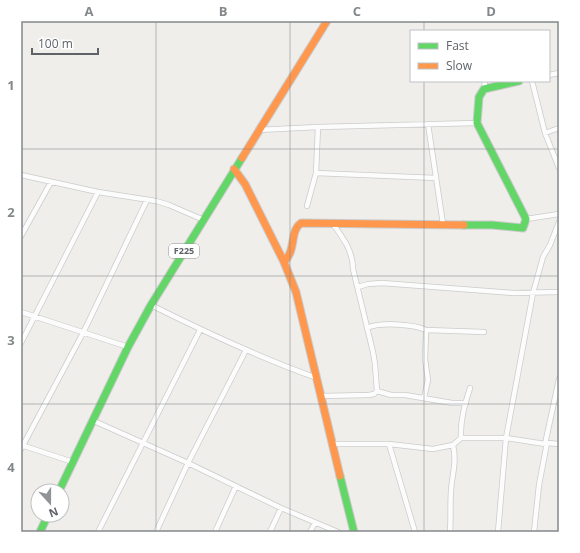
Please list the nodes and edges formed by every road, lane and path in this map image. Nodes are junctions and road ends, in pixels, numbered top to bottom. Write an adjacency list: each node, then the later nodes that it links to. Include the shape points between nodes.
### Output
1 (327, 21): 10 (street, F225)
2 (485, 82): 5 (street)
3 (515, 82): 5 (street)
4 (532, 82): 11 (street)
5 (484, 89): 6 (street, via 479,97)
6 (477, 123): 7 (street); 22 (street)
7 (428, 124): 8 (street); 16 (street)
8 (318, 127): 10 (street); 14 (street)
9 (559, 128): 11 (street)
10 (258, 130): 13 (street, F225)
11 (545, 133): 12 (street)
12 (559, 168)
13 (234, 169): 23 (street, F225); 28 (street, via 245,184)
14 (316, 173): 16 (street); 20 (street)
15 (21, 175): 17 (street)
16 (436, 178): 26 (street)
17 (51, 182): 18 (street); 27 (street)
18 (98, 192): 19 (street); 34 (street)
19 (147, 200): 23 (street, via 169,205); 39 (street)
20 (307, 206)
21 (559, 214): 22 (street)
22 (526, 219): 26 (street, via 523,228)
23 (204, 220): 32 (street, F225)
24 (559, 222): 31 (street, via 543,257)
25 (333, 224): 26 (street); 28 (street, via 301,223 296,227 290,256); 29 (street, via 347,243)
26 (443, 224)
27 (21, 236)
28 (284, 262): 43 (street, via 296,292)
29 (358, 287): 31 (street, via 382,283); 35 (street)
30 (559, 292): 31 (street)
31 (533, 293): 52 (street)
32 (151, 306): 36 (street); 41 (street, F225)
33 (21, 312): 34 (street)
34 (35, 316): 39 (street); 40 (street)
35 (367, 328): 37 (street, via 393,325); 46 (street, via 376,364)
36 (200, 330): 42 (street); 53 (street)
37 (426, 330): 38 (street); 48 (street, via 425,359 428,380)
38 (484, 332)
39 (83, 333): 41 (street); 59 (street)
40 (21, 343)
41 (128, 347): 50 (street, F225)
42 (246, 350): 43 (street); 61 (street)
43 (317, 378): 47 (street)
44 (559, 379): 54 (street)
45 (470, 388): 49 (street)
46 (377, 391): 47 (street, via 369,395); 48 (street, via 391,396)
47 (321, 396): 55 (street)
48 (424, 398): 49 (street)
49 (466, 403): 51 (street)
50 (94, 421): 53 (street); 60 (street, F225)
51 (461, 438): 52 (street); 58 (street)
52 (506, 438): 54 (street); 75 (street)
53 (144, 443): 61 (street); 66 (street)
54 (546, 443): 57 (street); 76 (street, via 538,485)
55 (332, 444): 56 (street); 72 (street)
56 (389, 444): 58 (street, via 433,448); 73 (street)
57 (559, 444)
58 (453, 445): 74 (street, via 455,465 451,490)
59 (22, 446): 60 (street)
60 (73, 462): 62 (street, F225)
61 (188, 463): 63 (street); 67 (street)
62 (63, 483)
63 (236, 486): 64 (street); 68 (street)
64 (281, 508): 65 (street); 69 (street)
65 (315, 523): 70 (street); 71 (street)
66 (98, 532)
67 (156, 532)
68 (215, 532)
69 (270, 532)
70 (310, 532)
71 (338, 532)
72 (354, 532)
73 (415, 532)
74 (450, 532)
75 (498, 532)
76 (534, 532)

